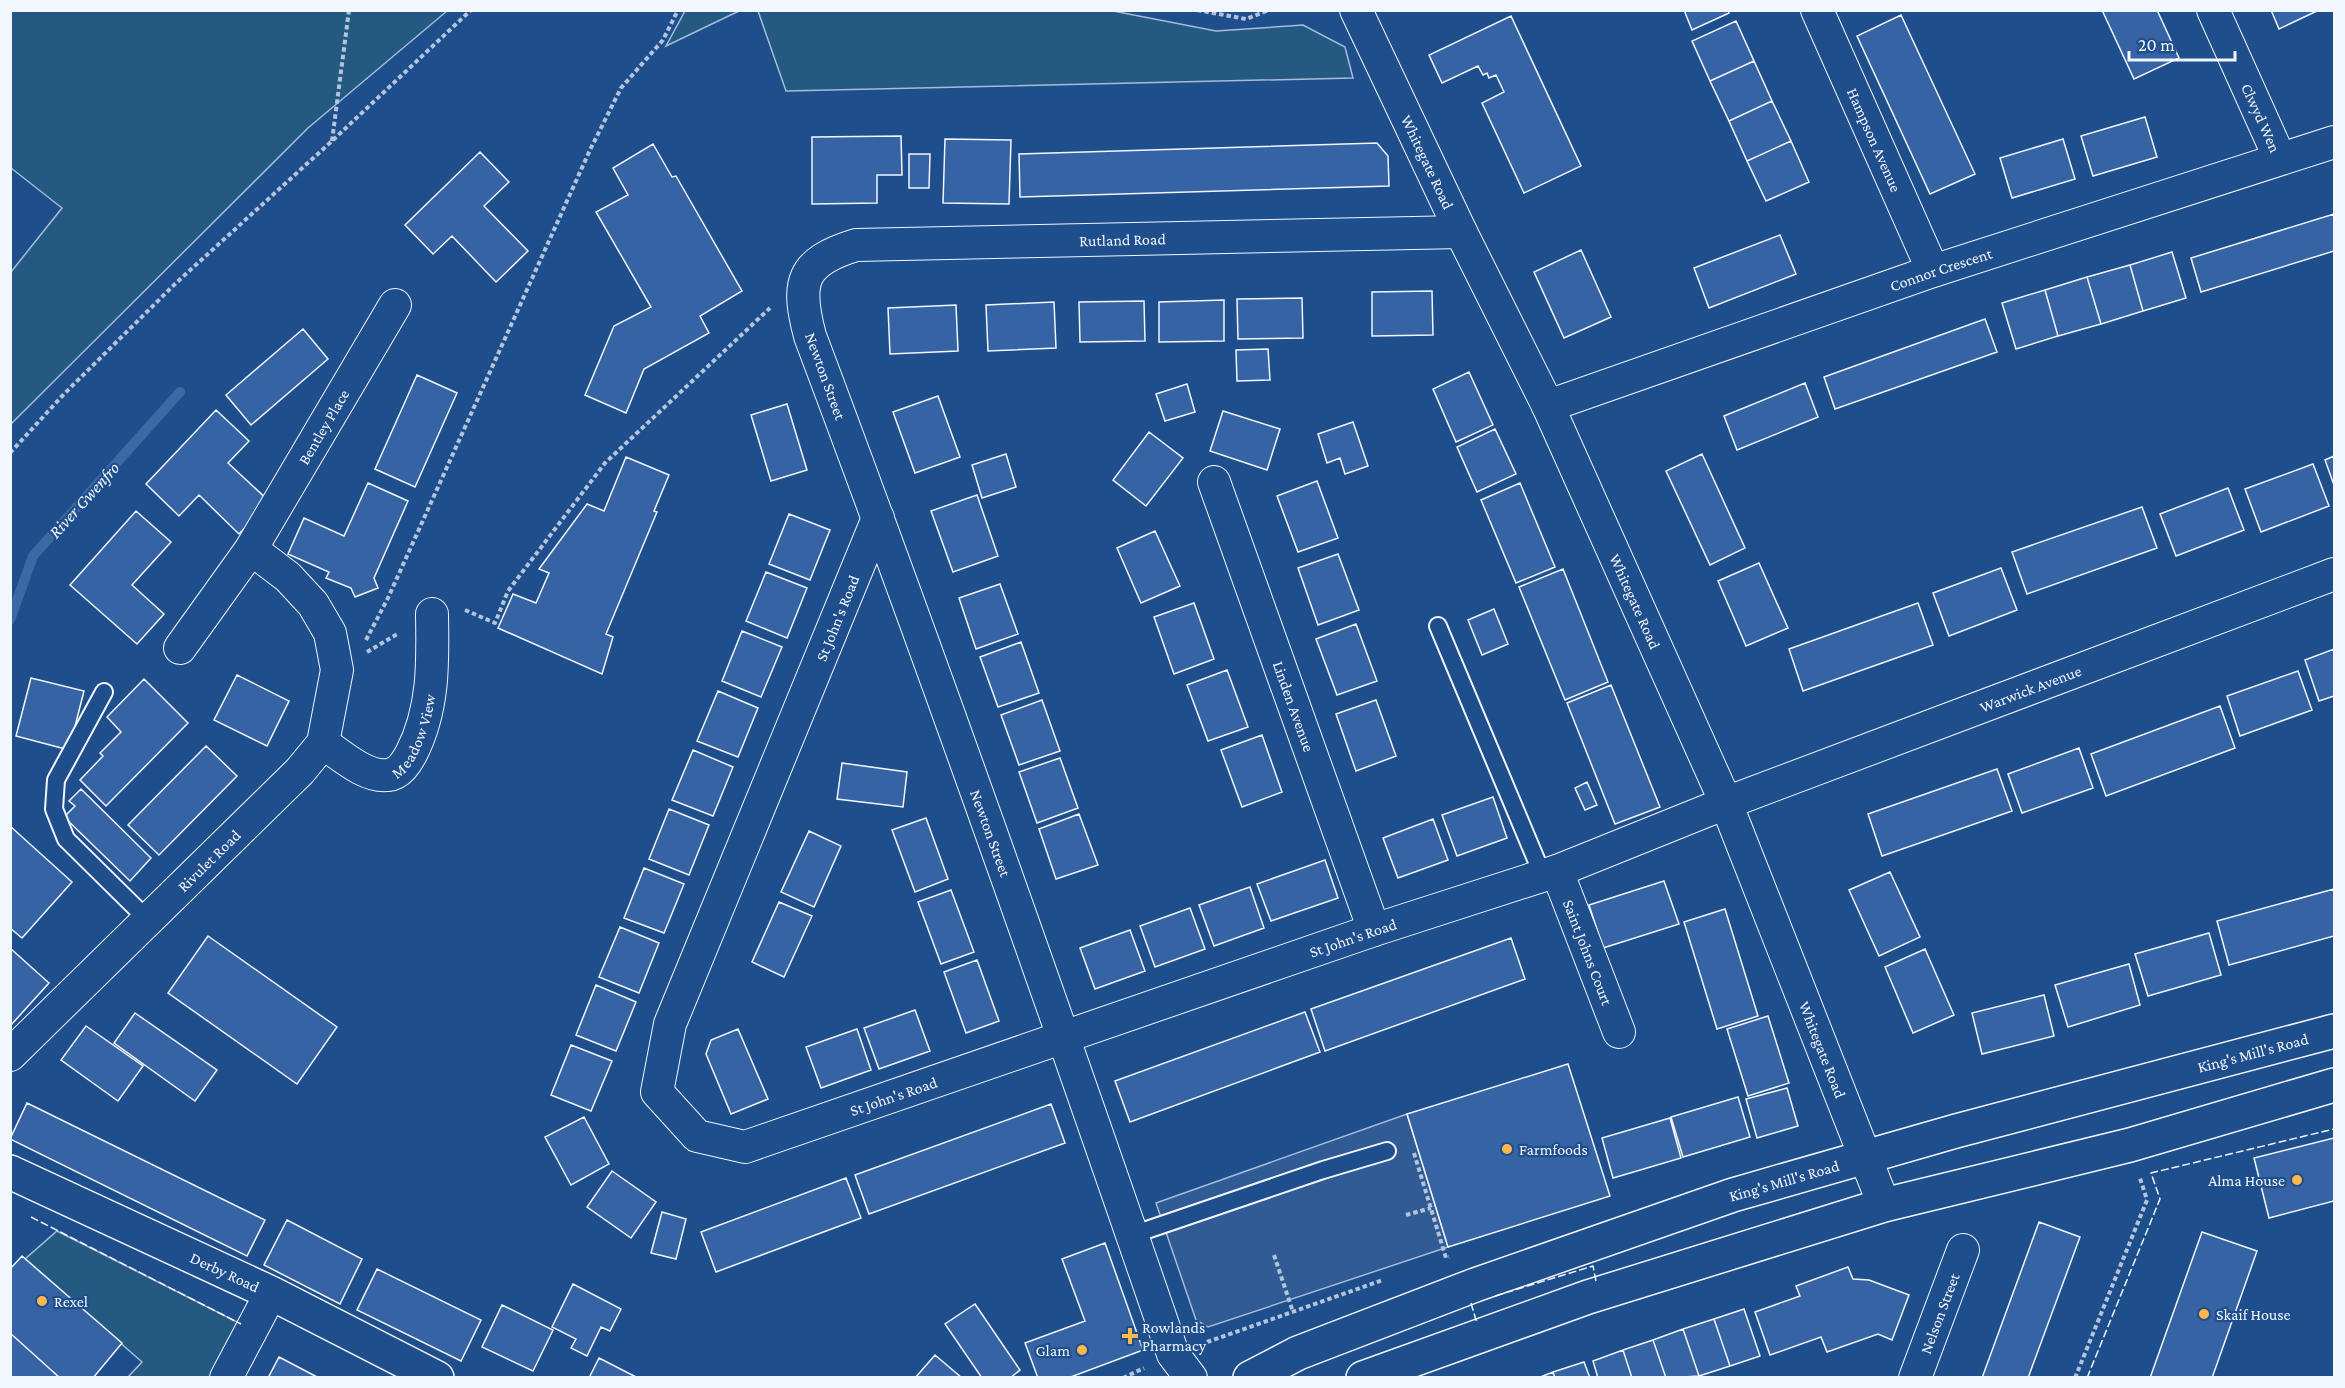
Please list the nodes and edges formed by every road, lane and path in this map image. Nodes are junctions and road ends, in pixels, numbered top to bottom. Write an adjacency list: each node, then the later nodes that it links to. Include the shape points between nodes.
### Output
1 (349, 10): 9 (path)
2 (471, 10): 9 (path)
3 (678, 10): 25 (path, via 663,40 621,88 388,598)
4 (1197, 10): 5 (path, via 1246,19)
5 (1269, 10)
6 (1356, 10): 12 (street, Whitegate Road)
7 (1817, 10): 13 (street, Hampson Avenue)
8 (2213, 10): 11 (street, Clwyd Wen)
9 (332, 141): 17 (path, via 176,283)
10 (2334, 142): 11 (street, Connor Crescent)
11 (2280, 159): 13 (street, Connor Crescent)
12 (1461, 232): 14 (street, Rutland Road, via 856,245 835,251 814,264); 16 (street, Whitegate Road)
13 (1933, 271): 16 (street, Connor Crescent)
14 (803, 285): 19 (street, Newton Street, via 810,336); 22 (path, via 771,307 605,463 508,591 495,623 454,605)
15 (395, 305): 20 (street, Bentley Place)
16 (1548, 406): 28 (street, Whitegate Road)
17 (10, 453)
18 (1214, 482): 31 (street, Linden Avenue)
19 (878, 518): 34 (street, Newton Street); 34 (street, St John's Road, via 670,1024 657,1092 697,1136 745,1147)
20 (251, 549): 24 (street, Bentley Place); 25 (street, Rivulet Road, via 295,584 313,604)
21 (2334, 574): 28 (street, Warwick Avenue)
22 (432, 614): 25 (path); 27 (street, Meadow View, via 429,703 416,745 405,765 390,776 374,774)
23 (1438, 626): 29 (lane)
24 (180, 648)
25 (347, 664): 27 (street, Rivulet Road)
26 (104, 692): 30 (lane, via 56,780 54,809 66,839)
27 (323, 743): 30 (street, Rivulet Road, via 300,771)
28 (1725, 803): 29 (street, St John's Road); 39 (street, Whitegate Road)
29 (1550, 873): 31 (street, St John's Road); 33 (street, Saint Johns Court)
30 (147, 920): 35 (street, Rivulet Road)
31 (1374, 930): 34 (street, St John's Road)
32 (2334, 1031): 39 (main road, King's Mill's Road)
33 (1619, 1032)
34 (1064, 1036): 44 (street, Newton Street)
35 (10, 1055)
36 (2334, 1085): 37 (main road)
37 (2130, 1145): 41 (main road); 59 (path, via 2147,1200)
38 (1387, 1151): 42 (path, via 1411,1145 1427,1185); 44 (lane)
39 (1864, 1157): 41 (street, Whitegate Road); 56 (main road, King's Mill's Road, via 1733,1195 1475,1285 1298,1353)
40 (10, 1172): 51 (main road, Derby Road)
41 (1884, 1204): 57 (main road, via 1588,1297)
42 (1431, 1208): 43 (path); 48 (path)
43 (1406, 1215)
44 (1132, 1235): 53 (street, Newton Street)
45 (1963, 1250): 58 (street, Nelson Street)
46 (1456, 1254): 48 (path)
47 (1274, 1256): 52 (path)
48 (1446, 1258): 49 (path)
49 (1435, 1262)
50 (1392, 1277): 52 (path)
51 (271, 1293): 54 (street); 55 (main road, Derby Road)
52 (1293, 1312): 53 (path)
53 (1182, 1366)
54 (226, 1377)
55 (437, 1377)
56 (1250, 1377)
57 (1363, 1377)
58 (1915, 1377)
59 (2075, 1377)

